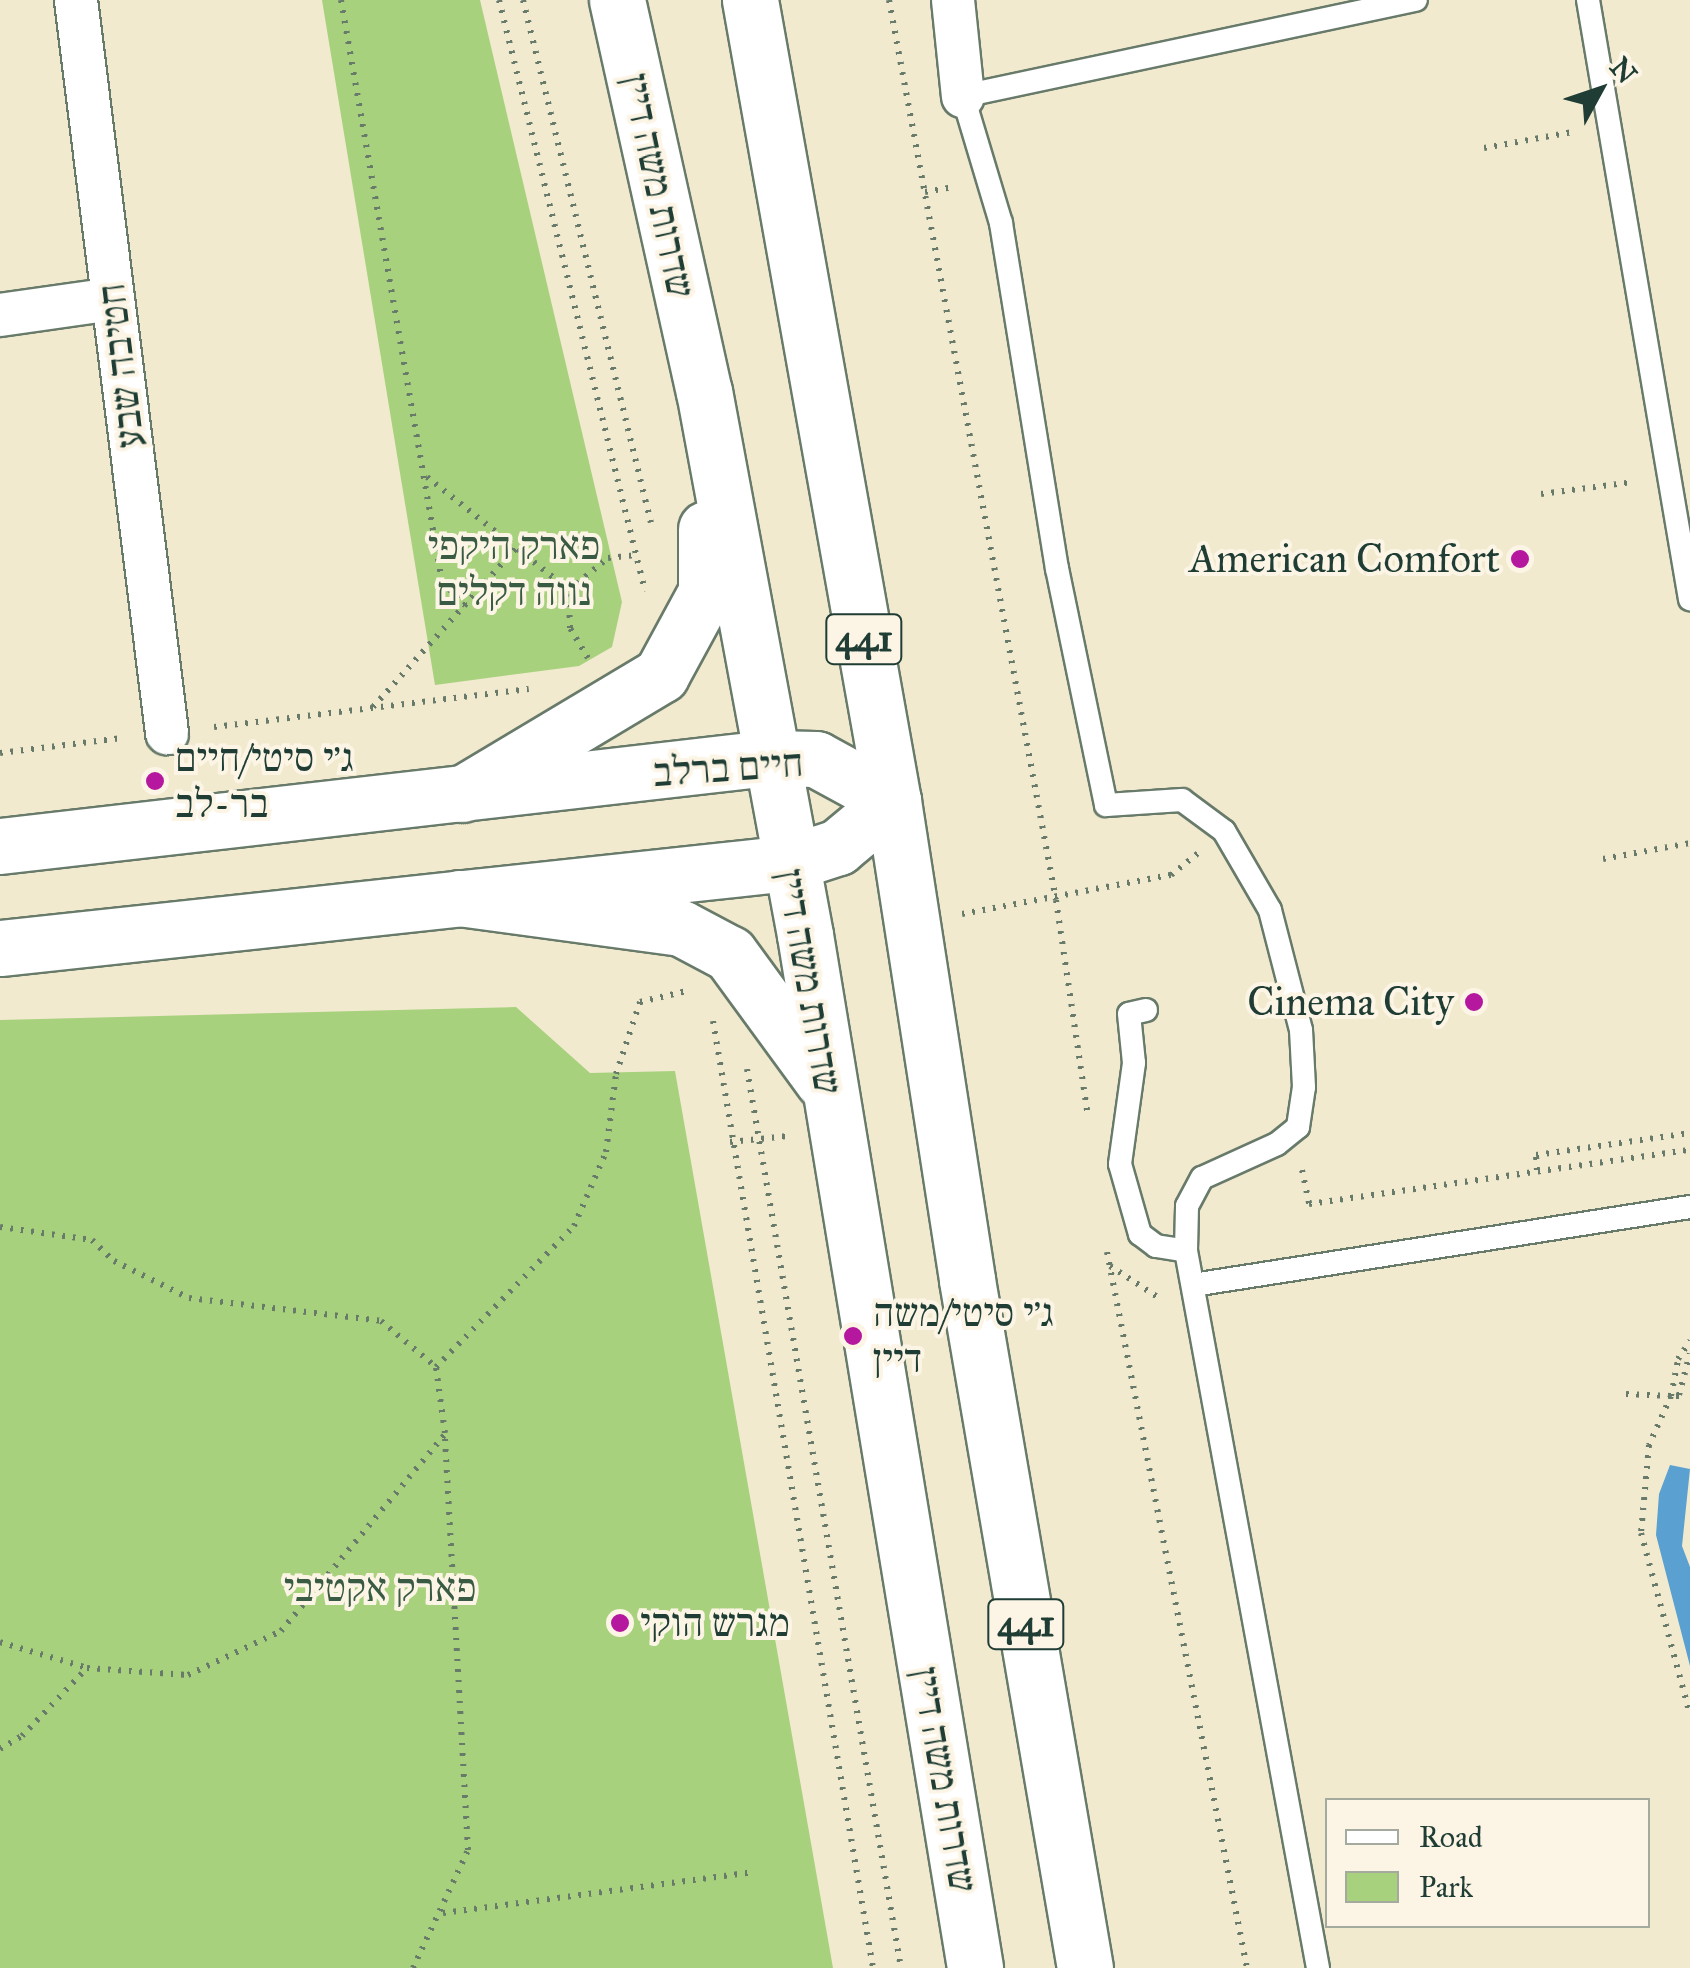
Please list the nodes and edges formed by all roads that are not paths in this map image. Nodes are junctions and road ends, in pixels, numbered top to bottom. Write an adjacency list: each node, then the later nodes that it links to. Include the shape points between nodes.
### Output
1 (76, 0): 8 (street, חטיבה שבע)
2 (617, 0): 10 (main road, שדרות משה דיין)
3 (750, 0): 15 (main road, 441)
4 (953, 0): 7 (street)
5 (1416, 0): 7 (lane)
6 (1588, 0): 11 (lane, bridge)
7 (964, 96): 23 (lane, via 1001,223 1054,550 1106,805 1182,800 1224,831 1270,910 1301,1030 1298,1127 1277,1144 1202,1178 1187,1206)
8 (113, 299): 9 (street); 12 (street, חטיבה שבע)
9 (0, 315)
10 (704, 391): 13 (main road, שדרות משה דיין); 14 (main road, via 706,592 655,653)
11 (1690, 600)
12 (167, 733)
13 (768, 758): 14 (main road, חיים ברלב); 15 (main road, חיים ברלב, via 816,759); 17 (main road, שדרות משה דיין)
14 (462, 794): 16 (main road, חיים ברלב)
15 (893, 801): 17 (main road, via 838,847); 26 (main road, 441)
16 (0, 846)
17 (789, 862): 18 (main road); 21 (main road, שדרות משה דיין)
18 (458, 898): 19 (main road); 21 (main road, via 681,928 720,965 730,954)
19 (0, 948)
20 (1146, 1010): 23 (lane, via 1129,1014 1134,1063 1120,1164 1140,1234 1156,1246)
21 (827, 1086): 25 (main road, שדרות משה דיין)
22 (1690, 1207): 24 (lane)
23 (1186, 1252): 24 (lane)
24 (1194, 1285): 27 (lane)
25 (975, 1968)
26 (1086, 1968)
27 (1318, 1968)

